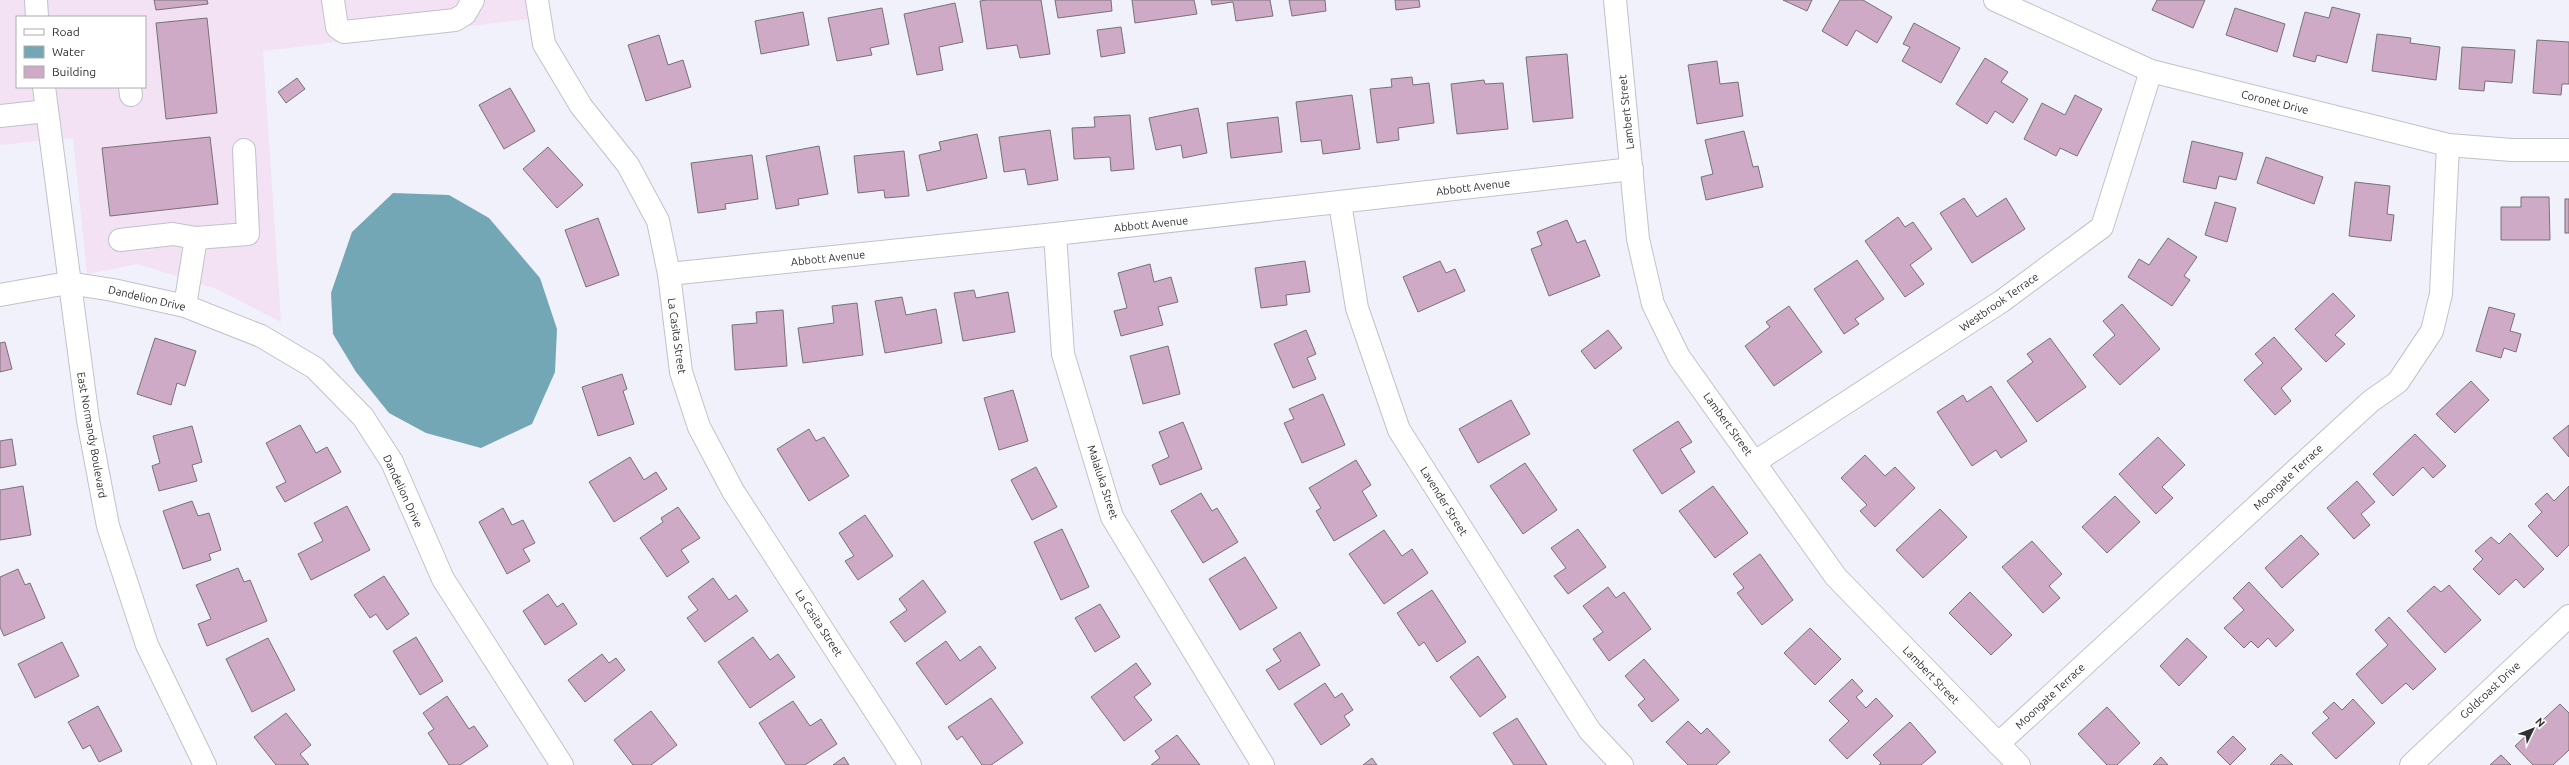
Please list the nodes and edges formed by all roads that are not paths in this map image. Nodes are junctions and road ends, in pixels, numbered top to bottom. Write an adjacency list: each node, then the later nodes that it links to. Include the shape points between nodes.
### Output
1 (36, 0): 7 (street)
2 (333, 0): 3 (street, via 337,27 344,32 456,20 465,14)
3 (473, 0)
4 (537, 0): 20 (street, La Casita Street, via 544,44 581,106 628,166 658,221)
5 (1615, 0): 15 (street, Lambert Street)
6 (1995, 0): 8 (street, Coronet Drive)
7 (37, 16)
8 (2152, 71): 12 (street, Coronet Drive); 24 (street, Westbrook Terrace, via 2102,227 2002,301)
9 (44, 88): 10 (street, East Normandy Boulevard)
10 (47, 111): 11 (street); 21 (street, East Normandy Boulevard)
11 (0, 116)
12 (2448, 145): 14 (street, Coronet Drive, via 2512,150); 26 (street, Moongate Terrace, via 2441,294 2432,332 2398,382 2371,401)
13 (244, 150): 18 (street, via 248,234)
14 (2569, 150)
15 (1632, 169): 16 (street, Abbott Avenue); 24 (street, Lambert Street, via 1638,239 1653,304 1679,357)
16 (1340, 203): 17 (street, Abbott Avenue); 31 (street, Lavender Street, via 1357,308 1399,430 1590,731)
17 (1055, 234): 20 (street, Abbott Avenue); 30 (street, Malaluka Street, via 1063,354 1112,517)
18 (196, 238): 19 (street, via 173,234); 23 (street)
19 (120, 240)
20 (669, 274): 29 (street, La Casita Street, via 681,372 699,427 733,491)
21 (68, 283): 22 (street, Dandelion Drive); 23 (street, Dandelion Drive); 27 (street, East Normandy Boulevard, via 88,420 108,526 147,645)
22 (0, 295)
23 (185, 306): 28 (street, Dandelion Drive, via 261,336 315,368 363,417 392,462 443,579)
24 (1755, 462): 26 (street, Lambert Street, via 1836,578)
25 (2569, 616): 33 (street, Goldcoast Drive)
26 (1998, 744): 32 (street, Lambert Street)
27 (205, 765)
28 (562, 765)
29 (910, 765)
30 (1263, 765)
31 (1622, 765)
32 (2018, 765)
33 (2411, 765)

